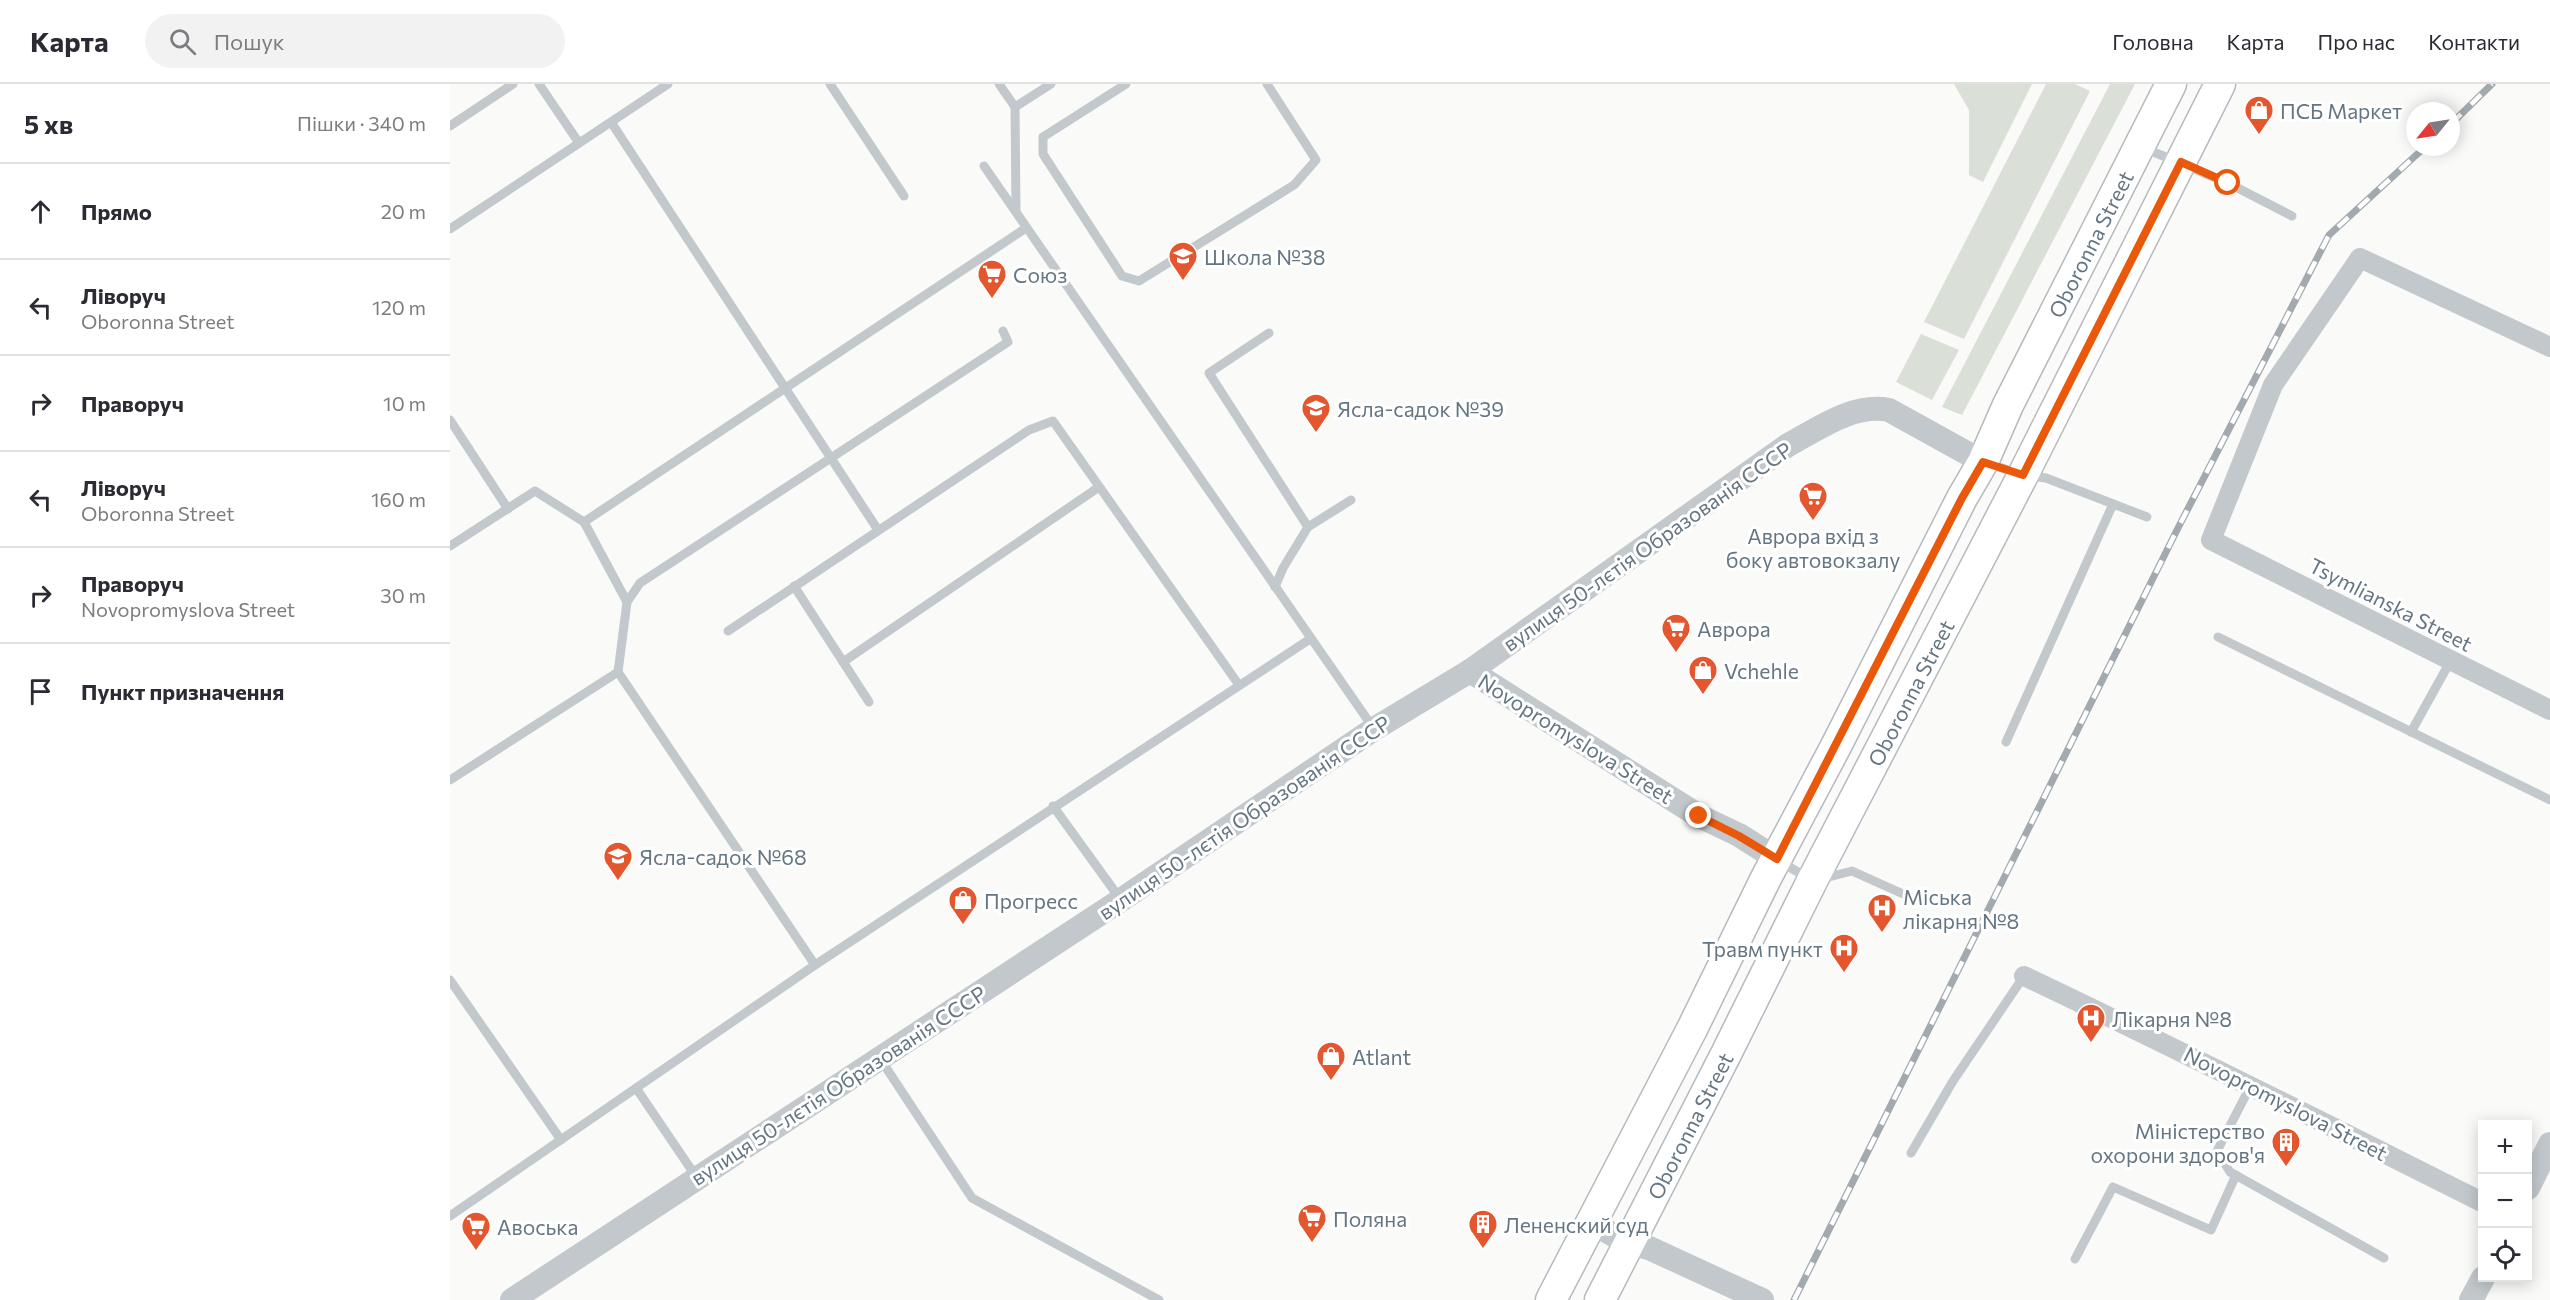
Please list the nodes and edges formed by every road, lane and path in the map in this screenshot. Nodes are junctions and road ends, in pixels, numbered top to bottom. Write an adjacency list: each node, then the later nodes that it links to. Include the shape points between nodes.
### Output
1 (513, 84): 13 (lane)
2 (539, 84): 14 (lane)
3 (668, 84): 12 (lane)
4 (830, 84): 18 (lane)
5 (999, 84): 11 (lane)
6 (1051, 84): 11 (lane)
7 (1126, 84): 8 (lane, via 1043,137 1043,154 1122,276 1139,281 1294,185 1316,160)
8 (1267, 84)
9 (2171, 84): 15 (main road, Oboronna Street)
10 (2220, 84): 16 (main road, Oboronna Street)
11 (1015, 107): 19 (lane)
12 (611, 122): 14 (lane); 26 (lane)
13 (450, 126)
14 (579, 143): 22 (lane)
15 (2139, 146): 16 (lane); 29 (main road, Oboronna Street)
16 (2181, 162): 20 (lane); 30 (main road, Oboronna Street)
17 (984, 166): 19 (lane)
18 (904, 196)
19 (1016, 212): 21 (lane)
20 (2292, 216)
21 (1026, 228): 26 (lane); 41 (lane)
22 (450, 229)
23 (1003, 331): 28 (lane, via 1008,342)
24 (1269, 333): 37 (lane, via 1209,373)
25 (2550, 347): 46 (street, Tsymlianska Street, via 2360,258 2273,385 2211,540)
26 (784, 387): 28 (lane); 36 (lane)
27 (450, 420): 34 (lane)
28 (832, 460): 38 (lane); 42 (lane, via 640,583)
29 (1983, 462): 30 (lane); 48 (street, вулиця 50-лєтія Образованія СССР, via 1889,410 1873,406 1855,411 1788,445); 59 (main road, Oboronna Street)
30 (2023, 475): 33 (lane, via 2046,478); 60 (main road, Oboronna Street)
31 (1099, 487): 38 (lane, via 1053,422 1029,430); 47 (lane); 50 (lane)
32 (1351, 500): 37 (lane)
33 (2113, 504): 35 (lane); 55 (lane)
34 (508, 509): 36 (lane, via 535,491); 39 (lane)
35 (2147, 517)
36 (584, 522): 42 (lane)
37 (1308, 527): 41 (lane)
38 (878, 530): 40 (lane)
39 (450, 546)
40 (794, 586): 43 (lane); 47 (lane)
41 (1275, 587): 45 (lane)
42 (627, 602): 49 (lane)
43 (728, 632)
44 (2218, 638): 54 (lane)
45 (1310, 639): 50 (lane); 53 (lane)
46 (2451, 660): 52 (street, Tsymlianska Street); 54 (lane)
47 (843, 662): 51 (lane)
48 (1470, 671): 53 (street, вулиця 50-лєтія Образованія СССР); 59 (street, Novopromyslova Street, via 1699,816)
49 (618, 672): 56 (lane); 63 (lane)
50 (1239, 686): 58 (lane)
51 (869, 702)
52 (2550, 710)
53 (1374, 729): 61 (street, вулиця 50-лєтія Образованія СССР)
54 (2411, 732): 57 (lane)
55 (2006, 742)
56 (450, 780)
57 (2550, 800)
58 (1053, 806): 61 (lane); 63 (lane)
59 (1777, 859): 60 (lane); 77 (main road, Oboronna Street)
60 (1812, 881): 62 (lane, via 1852,871); 78 (main road, Oboronna Street)
61 (1120, 900): 66 (street, вулиця 50-лєтія Образованія СССР)
62 (1923, 903)
63 (815, 965): 68 (lane)
64 (2024, 976): 67 (street, Novopromyslova Street); 71 (lane)
65 (450, 980): 69 (lane)
66 (880, 1058): 73 (street, вулиця 50-лєтія Образованія СССР); 83 (lane, via 972,1198)
67 (2250, 1087): 72 (lane, via 2217,1151); 75 (street, Novopromyslova Street)
68 (636, 1088): 69 (lane); 73 (lane)
69 (561, 1140): 76 (lane)
70 (2550, 1144): 74 (street)
71 (1911, 1153)
72 (2236, 1175): 79 (lane); 80 (lane, via 2211,1230 2113,1187)
73 (697, 1178): 82 (street, вулиця 50-лєтія Образованія СССР)
74 (2532, 1180)
75 (2478, 1200)
76 (450, 1216)
77 (1592, 1223): 78 (street); 84 (main road, Oboronna Street)
78 (1628, 1243): 85 (main road, Oboronna Street); 86 (street, via 1649,1248)
79 (2384, 1258)
80 (2075, 1259)
81 (2480, 1282): 87 (street)
82 (512, 1300)
83 (1159, 1300)
84 (1551, 1300)
85 (1600, 1300)
86 (1762, 1300)
87 (2471, 1300)

